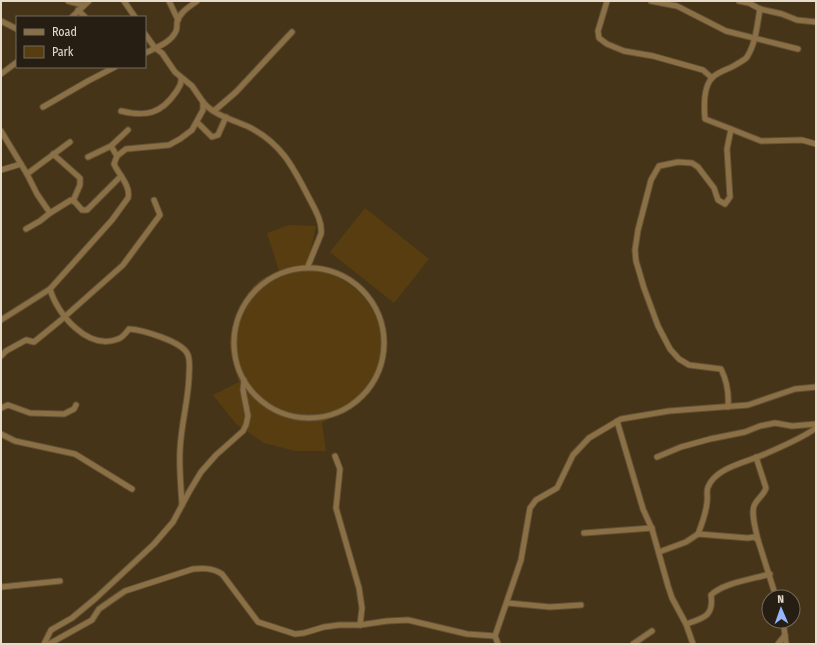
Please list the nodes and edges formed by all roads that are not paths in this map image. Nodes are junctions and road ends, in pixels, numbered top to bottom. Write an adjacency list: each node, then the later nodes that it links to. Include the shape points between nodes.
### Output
1 (68, 1): 9 (street)
2 (89, 1): 9 (street)
3 (124, 1): 14 (street)
4 (169, 1): 15 (street)
5 (197, 1): 15 (street, via 182,13)
6 (607, 1): 29 (street, via 598,31 599,38 607,44 624,51 703,70)
7 (651, 1): 21 (street, via 677,6 726,31)
8 (739, 1): 10 (street)
9 (83, 5): 11 (street)
10 (760, 9): 17 (street, via 797,20); 21 (street)
11 (78, 10): 12 (street); 13 (street)
12 (73, 16)
13 (84, 16)
14 (134, 16)
15 (178, 20): 22 (street, via 176,32 164,44)
16 (1, 21): 18 (street)
17 (816, 22)
18 (16, 28)
19 (292, 32): 33 (street)
20 (146, 35): 22 (street)
21 (754, 39): 23 (street); 29 (street, via 747,58)
22 (155, 48): 24 (street); 28 (street, via 162,53)
23 (798, 49)
24 (146, 52)
25 (16, 63): 27 (street)
26 (113, 68): 31 (street)
27 (2, 72)
28 (181, 78): 30 (street, via 192,86); 32 (street, via 182,83 172,98 158,111 146,114)
29 (712, 78): 36 (street, via 705,95 705,119)
30 (203, 102): 33 (street); 35 (street, via 203,110)
31 (43, 107)
32 (121, 111)
33 (214, 112): 34 (street)
34 (226, 118): 35 (street, via 218,135 212,137); 53 (street, via 266,138 291,164 322,229)
35 (197, 122): 43 (street, via 192,130 169,144 126,149)
36 (731, 129): 40 (street, via 761,141 802,140); 61 (street, via 728,149 730,196 725,204 718,200 714,188 692,163 678,162 659,166 651,180 635,250 644,288 658,326 670,349 689,366 721,369 729,397)
37 (128, 130): 41 (street)
38 (2, 134): 45 (street)
39 (70, 142): 42 (street)
40 (816, 144)
41 (111, 146): 43 (street); 44 (street)
42 (53, 154): 47 (street); 50 (street, via 80,178 80,185)
43 (117, 156): 48 (street, via 114,164)
44 (88, 157)
45 (21, 164): 46 (street); 47 (street)
46 (1, 170)
47 (27, 174): 51 (street)
48 (121, 176): 50 (street, via 87,210 82,210); 54 (street, via 129,194 128,198 112,220)
49 (154, 200): 55 (street, via 160,215 123,265)
50 (73, 201): 51 (street, via 68,201)
51 (50, 213): 52 (street)
52 (26, 229)
53 (308, 266): 58 (street, via 276,275 254,291 247,300 240,313 234,345 235,359); 58 (street, via 337,272 351,280 375,306 380,317 384,342 381,363 372,384 354,404 325,416 292,417 276,412 264,404)
54 (50, 288): 55 (street); 56 (street)
55 (65, 317): 57 (street, via 34,342 26,340); 71 (street, via 90,338 103,342 119,339 129,329 138,330 179,345 187,353 188,394 180,450)
56 (1, 320)
57 (1, 356)
58 (244, 380): 71 (street, via 248,416 246,425 243,431 208,463)
59 (816, 387): 61 (street, via 795,389 748,405)
60 (76, 405): 62 (street, via 64,414 30,413 8,405)
61 (728, 407): 63 (street, via 668,411)
62 (1, 408)
63 (617, 421): 72 (street, via 643,509); 81 (street, via 589,438 573,455 557,488 536,500 530,508 521,560)
64 (816, 424): 68 (street, via 760,426 681,447)
65 (816, 428): 69 (street)
66 (1, 434): 70 (street, via 15,441 75,454)
67 (334, 456): 84 (street, via 340,469 336,508 359,588 362,608)
68 (657, 457)
69 (756, 457): 74 (street, via 735,464 714,477 707,487 704,519); 75 (street, via 766,488 752,510)
70 (132, 489)
71 (182, 505): 89 (street, via 173,522 154,544 96,598 72,618 51,630)
72 (652, 528): 73 (street); 76 (street)
73 (584, 533)
74 (698, 534): 75 (street); 76 (street, via 686,542)
75 (758, 540): 77 (street)
76 (659, 552): 83 (street, via 672,598)
77 (770, 574): 80 (street); 83 (street, via 713,593 712,608 709,612 701,619)
78 (60, 581): 79 (street)
79 (1, 587)
80 (774, 589)
81 (507, 604): 82 (street, via 550,607); 88 (street)
82 (581, 604)
83 (686, 624): 93 (street)
84 (360, 625): 88 (street, via 408,620 467,634); 90 (street, via 337,625 295,634 277,629 258,622 222,574 201,568 125,591 99,609 92,620)
85 (784, 629): 87 (street)
86 (652, 631): 92 (street)
87 (785, 635): 94 (street); 95 (street)
88 (495, 636): 91 (street)
89 (44, 644)
90 (49, 644)
91 (498, 644)
92 (633, 644)
93 (692, 644)
94 (778, 644)
95 (786, 644)

